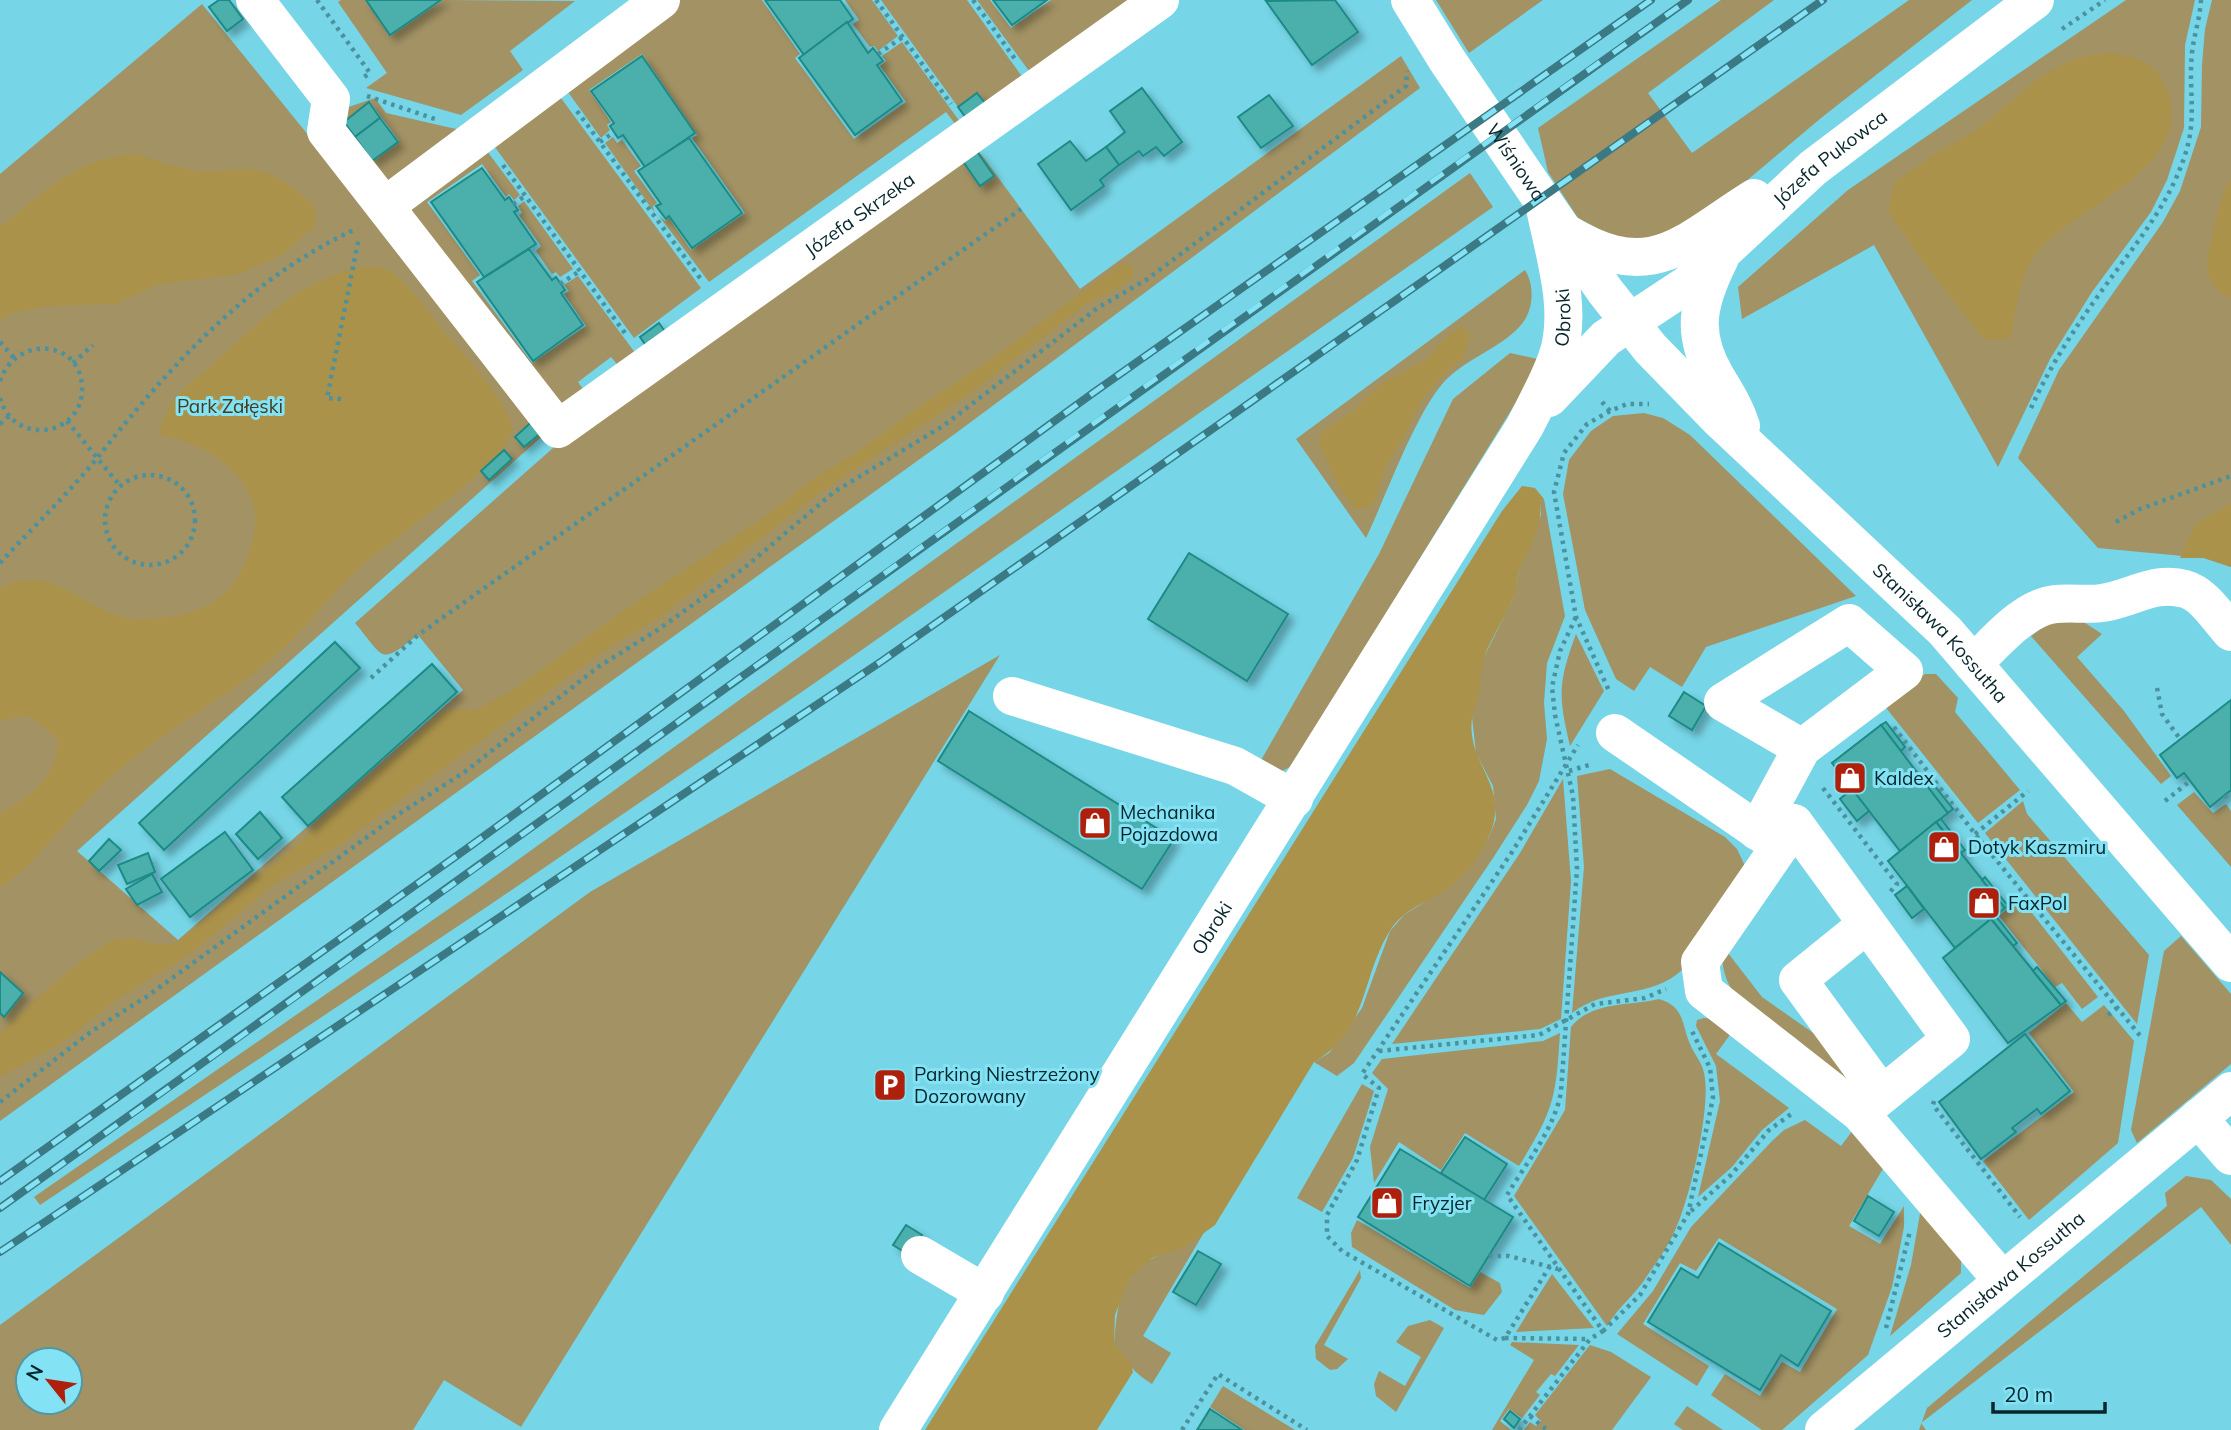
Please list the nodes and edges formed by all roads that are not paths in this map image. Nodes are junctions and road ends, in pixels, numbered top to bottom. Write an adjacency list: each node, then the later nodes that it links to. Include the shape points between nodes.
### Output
1 (255, 0): 7 (street, via 331,99 326,131)
2 (662, 0): 7 (street)
3 (1160, 0): 7 (street, Józefa Skrzeka, via 558,429)
4 (1410, 0): 8 (street, Wiśniowa)
5 (2035, 0): 6 (street, Józefa Pukowca)
6 (1813, 168): 8 (street, via 1759,194 1684,247 1658,255 1605,252); 9 (street, Józefa Pukowca)
7 (373, 216)
8 (1554, 218): 10 (street, Wiśniowa); 11 (street, Obroki, via 1563,331 1558,356)
9 (1724, 251): 10 (street, Józefa Pukowca, via 1688,284); 12 (street, via 1702,293 1701,343 1735,406)
10 (1628, 321): 11 (street, Obroki, via 1597,346); 12 (street, Stanisława Kossutha, via 1688,389)
11 (1525, 426): 18 (street, Obroki)
12 (1749, 447): 14 (street, Stanisława Kossutha, via 1945,631)
13 (2231, 632): 14 (street, via 2201,598 2187,589 2163,585 2105,603 2042,607)
14 (1973, 664): 21 (street, Stanisława Kossutha)
15 (1012, 696): 18 (street, via 1236,765)
16 (1605, 719): 19 (street)
17 (1802, 748): 19 (street)
18 (1294, 799): 28 (street, Obroki)
19 (1768, 838): 20 (street, via 1794,824); 23 (street, via 1700,962 1704,991)
20 (1866, 925): 23 (street, via 1798,980); 23 (street, via 1951,1039)
21 (2228, 954)
22 (2231, 1091): 24 (street, Stanisława Kossutha)
23 (1871, 1104): 27 (street)
24 (2198, 1118): 25 (street); 27 (street, Stanisława Kossutha)
25 (2231, 1156)
26 (920, 1255): 28 (street)
27 (2001, 1280): 30 (street, Stanisława Kossutha)
28 (985, 1293): 29 (street, Obroki)
29 (898, 1430)
30 (1824, 1430)

